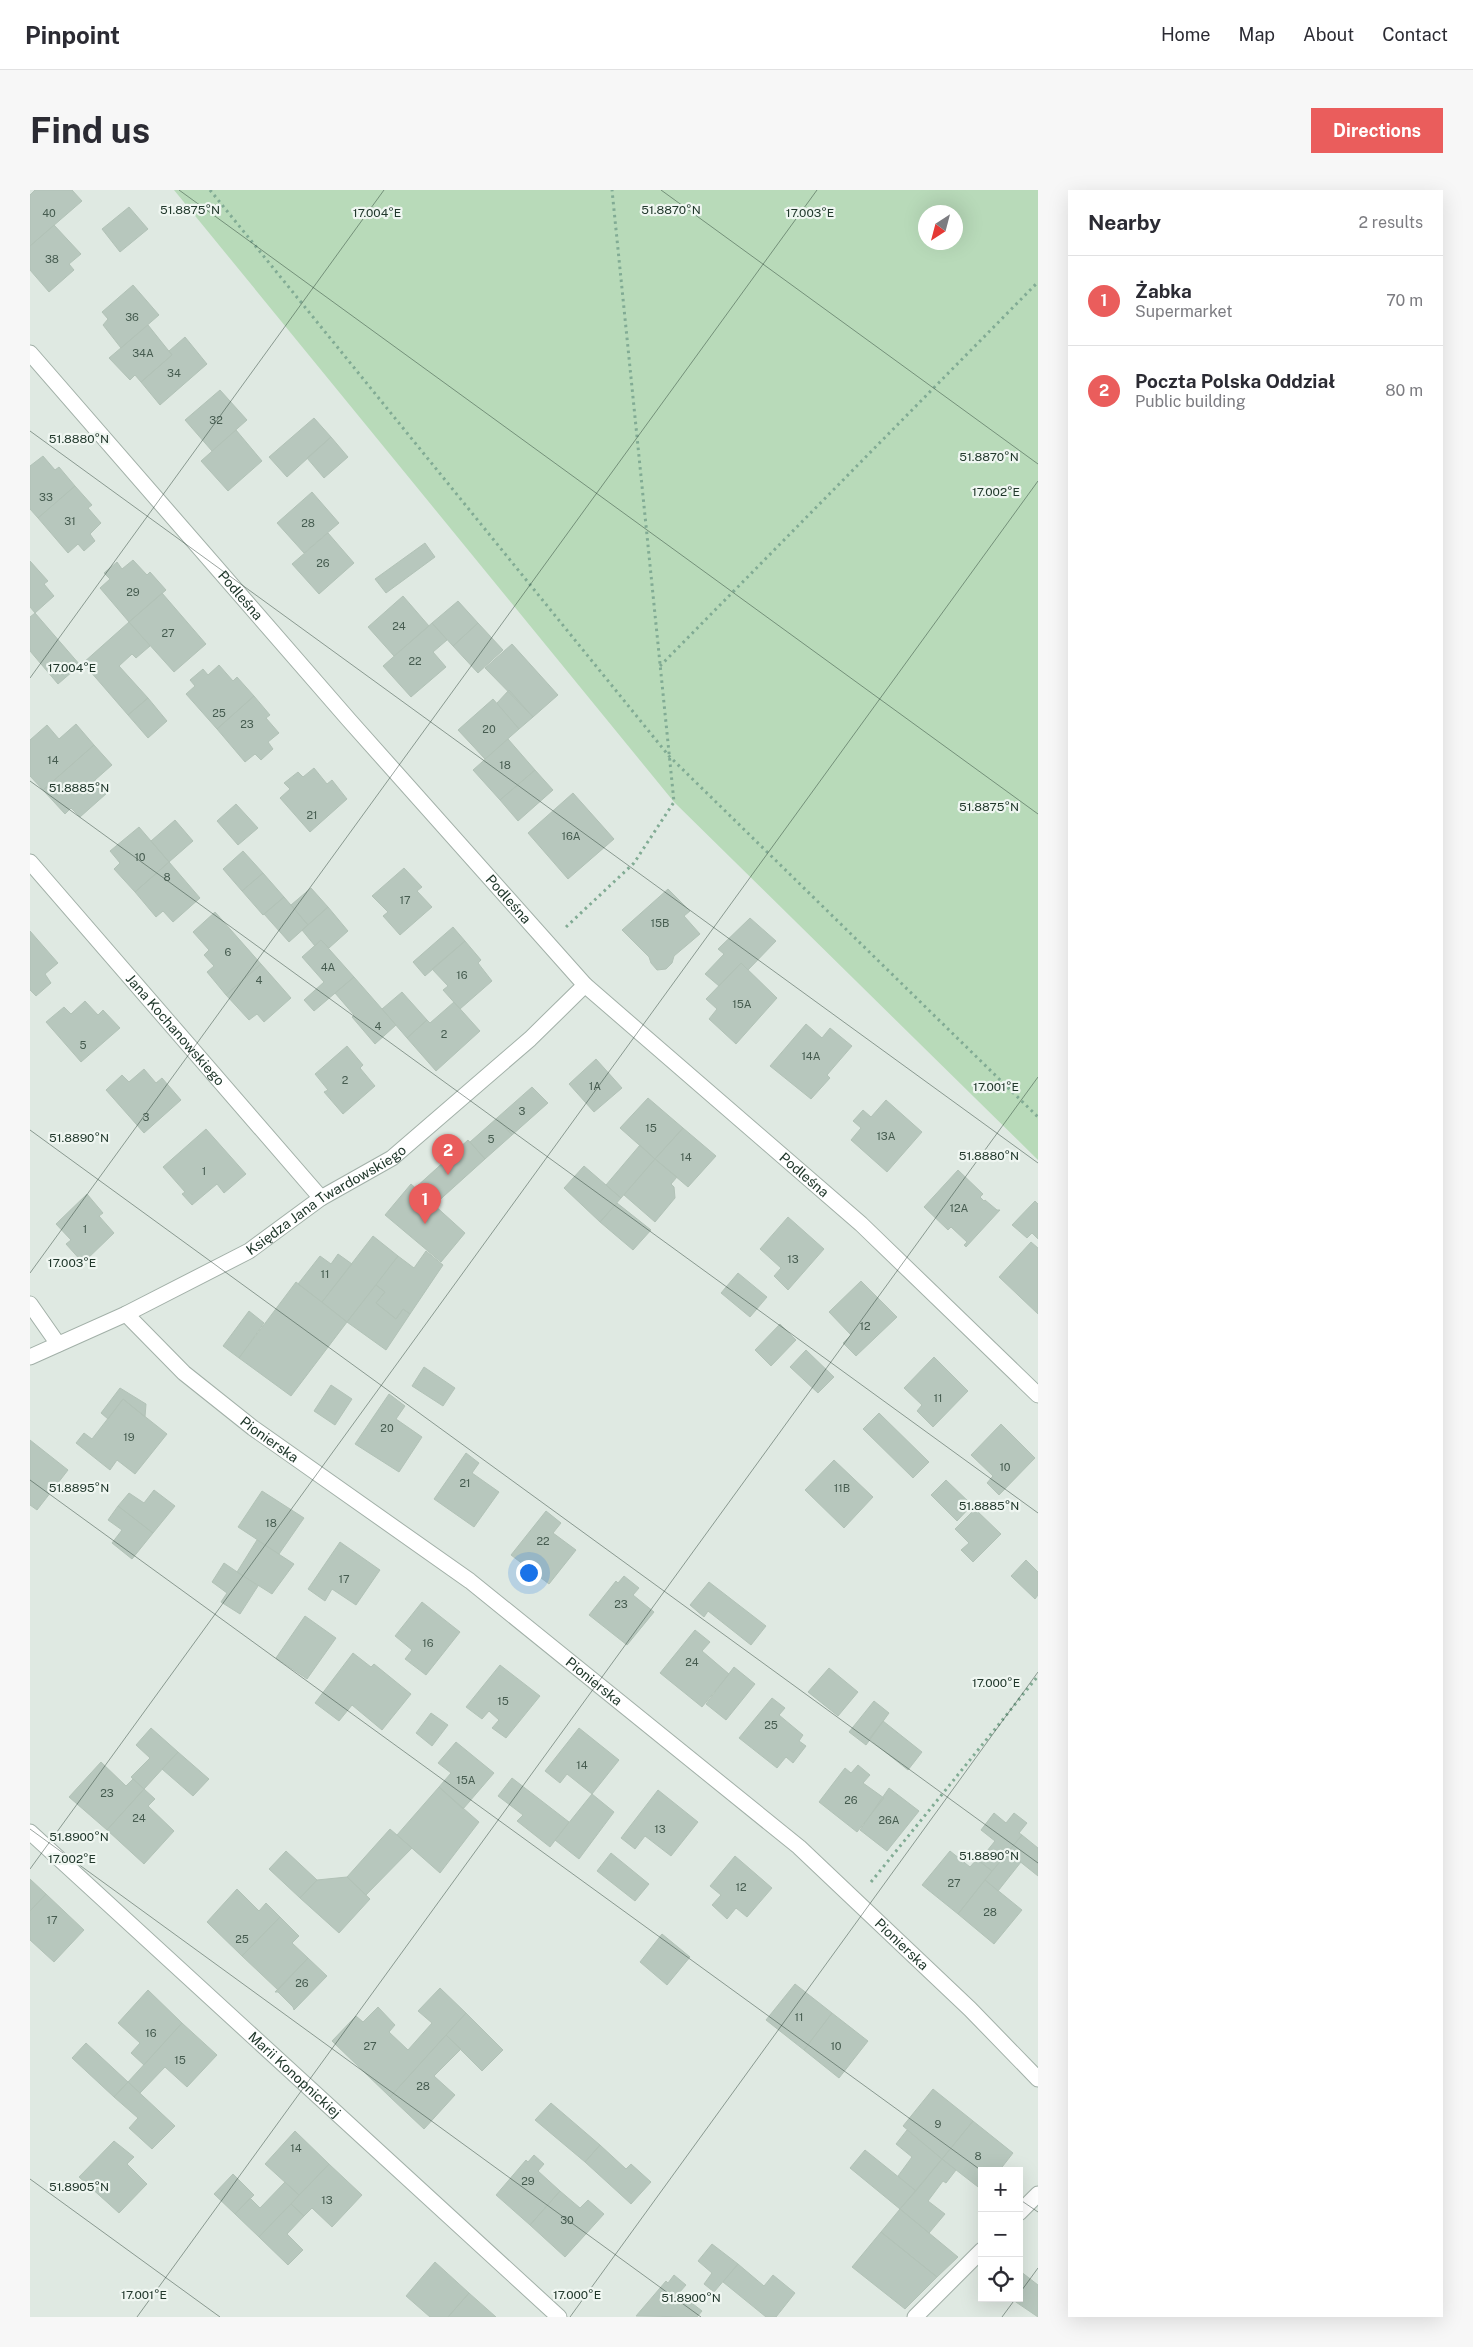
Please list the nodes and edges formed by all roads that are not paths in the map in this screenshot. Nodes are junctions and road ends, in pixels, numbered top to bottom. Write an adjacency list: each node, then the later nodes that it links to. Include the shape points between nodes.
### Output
1 (30, 352): 3 (street, Podleśna, via 349,720)
2 (30, 862): 4 (street, Jana Kochanowskiego)
3 (585, 985): 4 (street, Księdza Jana Twardowskiego, via 530,1039 392,1158); 9 (street, Podleśna, via 861,1224)
4 (321, 1198): 6 (street, Księdza Jana Twardowskiego, via 249,1251)
5 (30, 1304): 7 (street)
6 (126, 1314): 7 (street, Księdza Jana Twardowskiego); 11 (street, Pionierska, via 184,1374 253,1428 470,1582 799,1847 970,2009)
7 (58, 1344): 8 (street, Księdza Jana Twardowskiego)
8 (30, 1357)
9 (1038, 1395)
10 (30, 1832): 15 (street, Marii Konopnickiej)
11 (1038, 2079)
12 (1038, 2194): 13 (street)
13 (1020, 2212)
14 (978, 2254): 16 (street)
15 (558, 2317)
16 (915, 2317)

